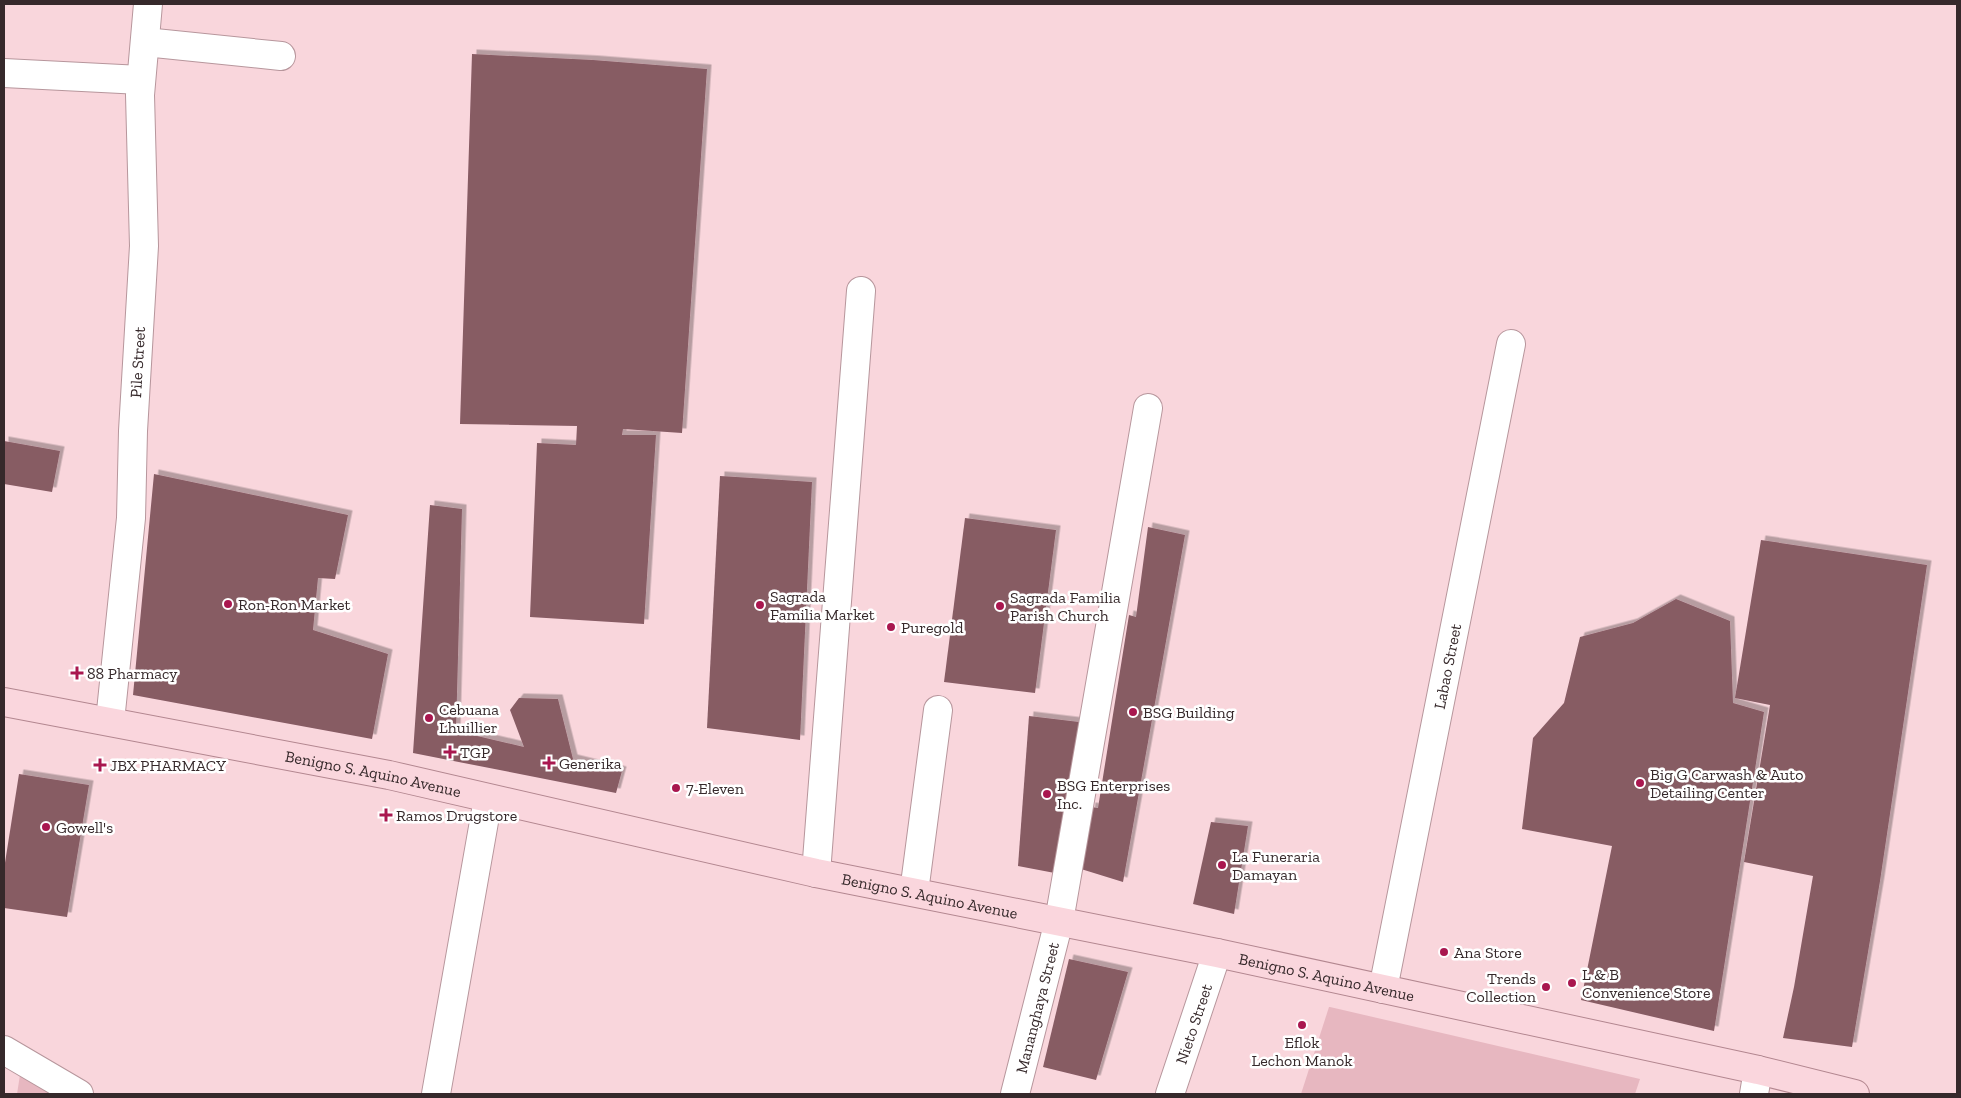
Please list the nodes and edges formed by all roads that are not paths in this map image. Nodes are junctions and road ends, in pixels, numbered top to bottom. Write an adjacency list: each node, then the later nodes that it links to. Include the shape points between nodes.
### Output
1 (148, 4): 2 (street, Pile Street)
2 (145, 42): 3 (street); 5 (street, Pile Street)
3 (281, 56)
4 (4, 74): 5 (street)
5 (142, 80): 11 (street, Pile Street, via 144,246 131,518)
6 (861, 291): 13 (street)
7 (1511, 344): 17 (street, Labao Street)
8 (1148, 408): 15 (street, Mananghaya Street)
9 (4, 702): 11 (main road, Benigno S. Aquino Avenue)
10 (938, 710): 14 (street)
11 (110, 721): 12 (main road, Benigno S. Aquino Avenue, via 389,775)
12 (488, 799): 13 (main road, Benigno S. Aquino Avenue); 21 (street)
13 (816, 872): 14 (main road, Benigno S. Aquino Avenue)
14 (914, 892): 15 (main road, Benigno S. Aquino Avenue)
15 (1059, 921): 16 (main road, Benigno S. Aquino Avenue); 22 (street, Mananghaya Street)
16 (1217, 952): 17 (main road, Benigno S. Aquino Avenue); 23 (street, Nieto Street)
17 (1383, 989): 19 (main road, Benigno S. Aquino Avenue)
18 (4, 1050): 20 (street)
19 (1756, 1082): 24 (main road, Benigno S. Aquino Avenue)
20 (79, 1094)
21 (436, 1094)
22 (1015, 1094)
23 (1170, 1094)
24 (1855, 1094)

